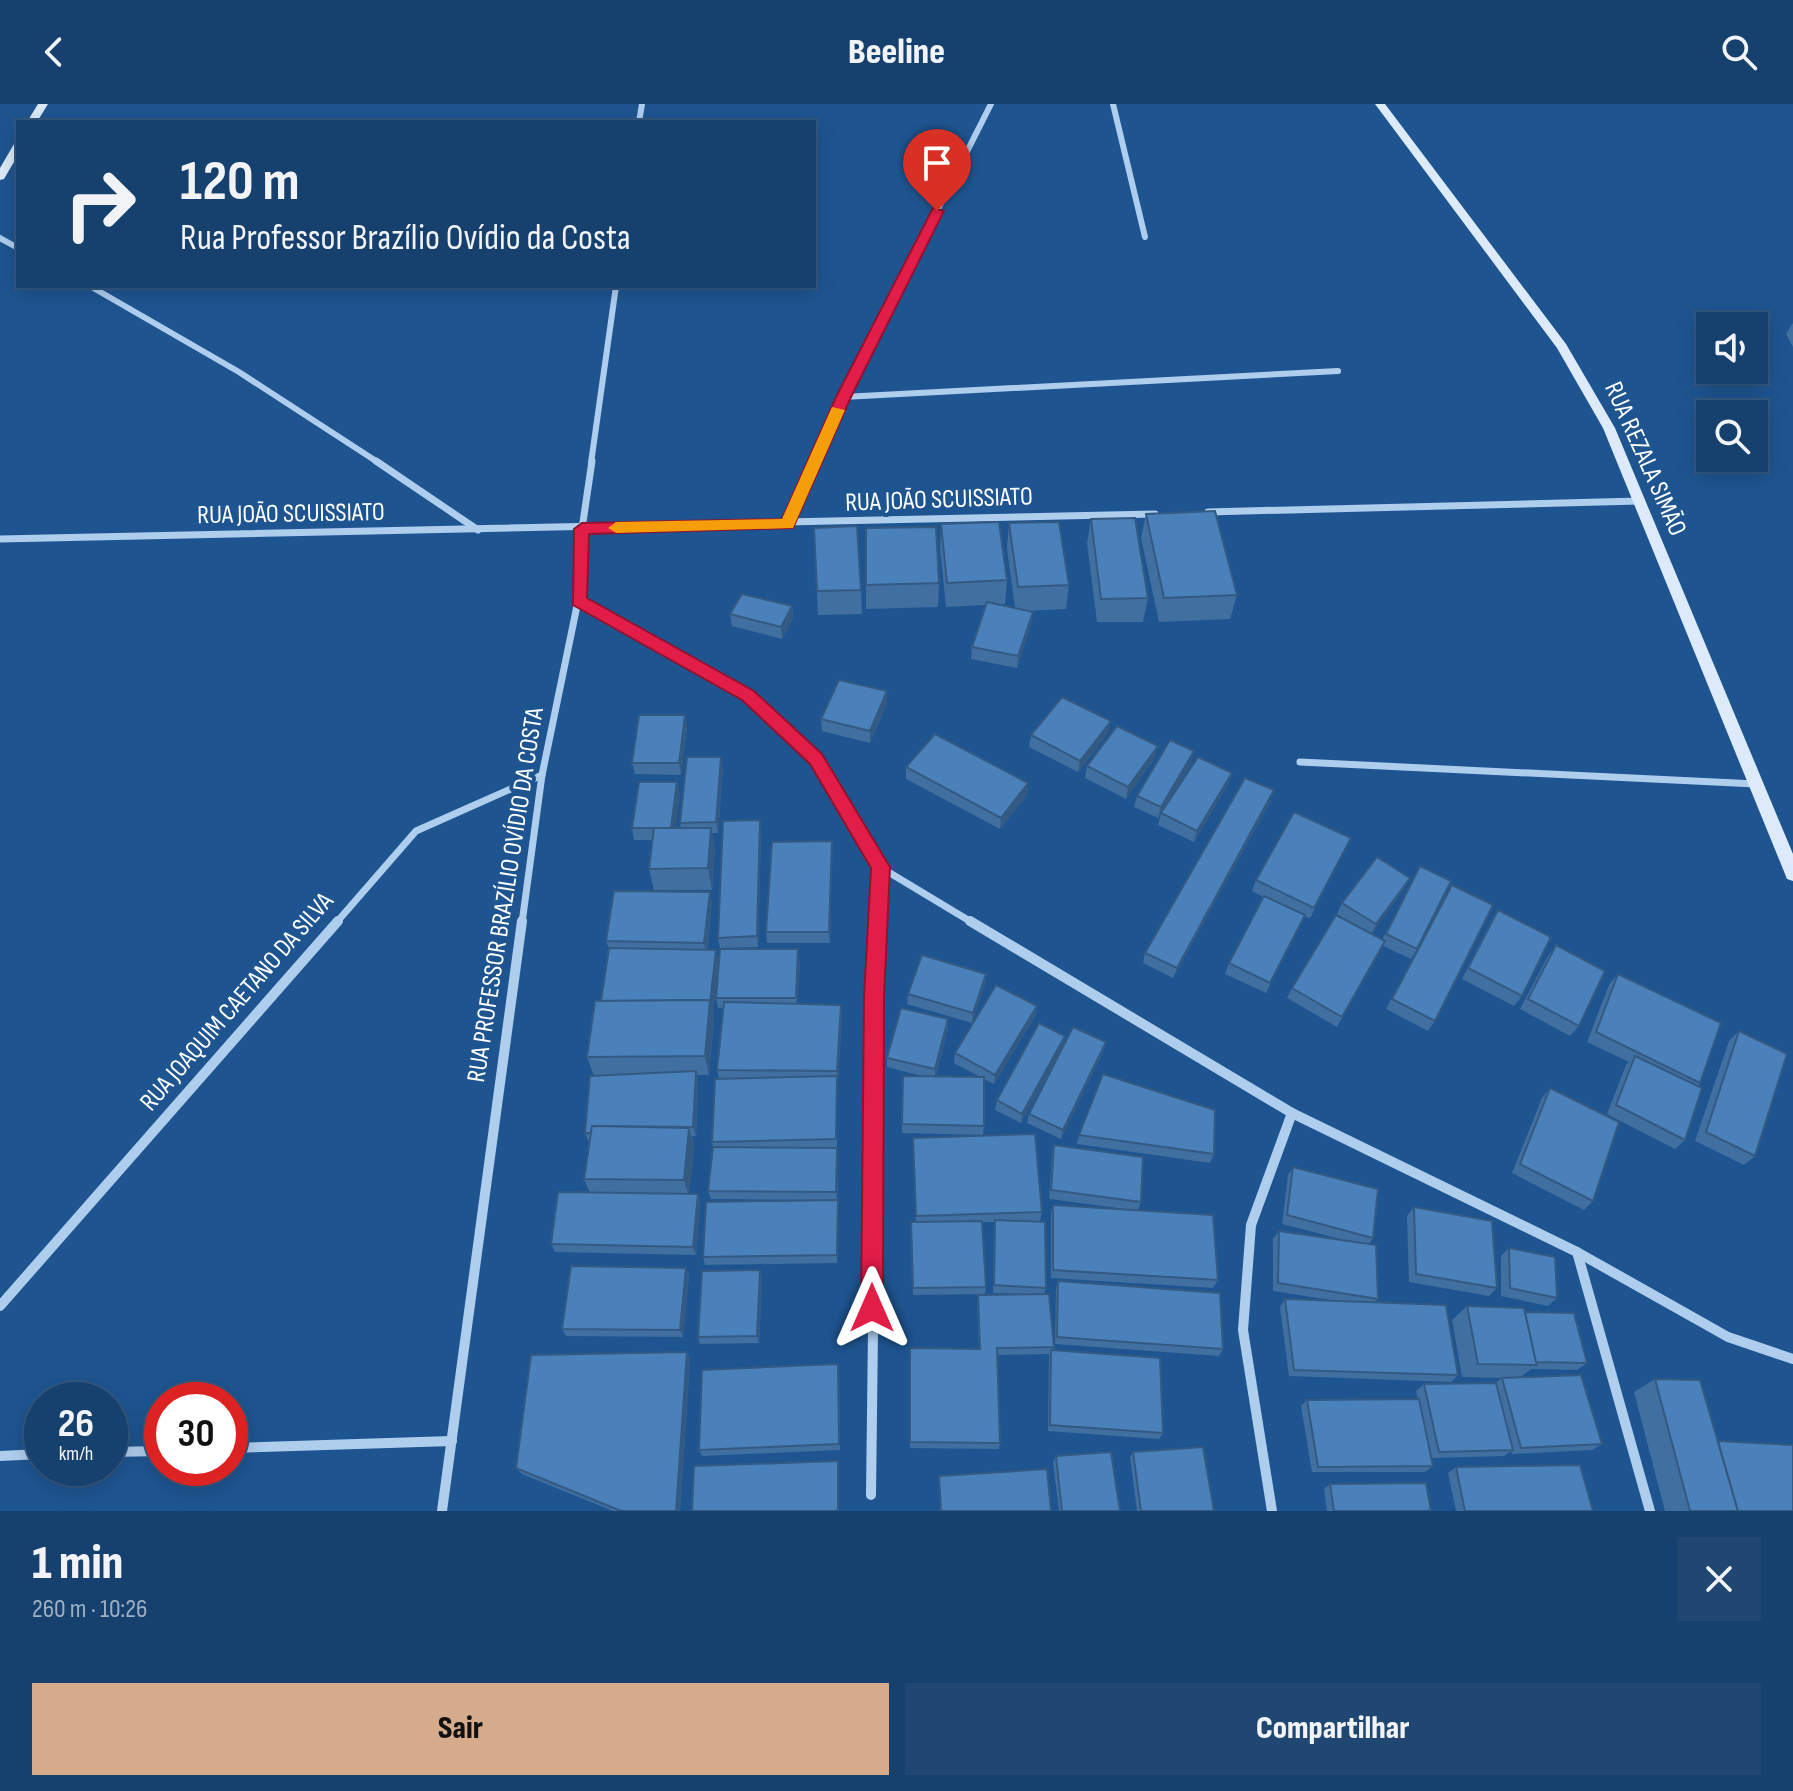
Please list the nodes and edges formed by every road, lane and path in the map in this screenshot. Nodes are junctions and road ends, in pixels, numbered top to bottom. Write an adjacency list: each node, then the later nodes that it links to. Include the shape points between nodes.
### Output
1 (991, 104): 10 (street)
2 (1113, 104): 6 (street)
3 (1380, 104): 11 (main road, RUA REZALA SIMÃO, via 1562,347 1609,428)
4 (16, 149): 5 (main road)
5 (0, 177)
6 (1145, 237)
7 (94, 288): 16 (street, via 341,437)
8 (616, 288): 15 (street, RUA PROFESSOR BRAZÍLIO OVÍDIO DA COSTA)
9 (1338, 371): 10 (street)
10 (843, 397): 14 (street)
11 (1639, 501): 12 (street); 21 (main road, RUA REZALA SIMÃO)
12 (1198, 513)
13 (1166, 514): 14 (street, RUA JOÃO SCUISSIATO)
14 (788, 524): 15 (street, RUA JOÃO SCUISSIATO)
15 (582, 529): 16 (street, RUA JOÃO SCUISSIATO); 18 (street, RUA PROFESSOR BRAZÍLIO OVÍDIO DA COSTA)
16 (479, 531): 17 (street, RUA JOÃO SCUISSIATO)
17 (0, 539)
18 (578, 601): 20 (street, RUA PROFESSOR BRAZÍLIO OVÍDIO DA COSTA); 22 (street, via 748,696 816,759)
19 (1300, 762): 21 (street)
20 (542, 775): 26 (street, RUA JOAQUIM CAETANO DA SILVA, via 416,831); 28 (street, RUA PROFESSOR BRAZÍLIO OVÍDIO DA COSTA)
21 (1756, 784): 23 (main road, RUA REZALA SIMÃO)
22 (880, 867): 24 (street); 32 (street, via 874,997)
23 (1793, 874)
24 (1292, 1113): 25 (street); 34 (street, via 1251,1225 1243,1330)
25 (1577, 1252): 27 (street, via 1728,1337); 35 (street)
26 (0, 1306)
27 (1793, 1359)
28 (452, 1441): 29 (street); 33 (street, RUA PROFESSOR BRAZÍLIO OVÍDIO DA COSTA)
29 (248, 1447)
30 (24, 1455): 31 (street)
31 (0, 1456)
32 (871, 1495)
33 (442, 1511)
34 (1272, 1511)
35 (1650, 1511)

